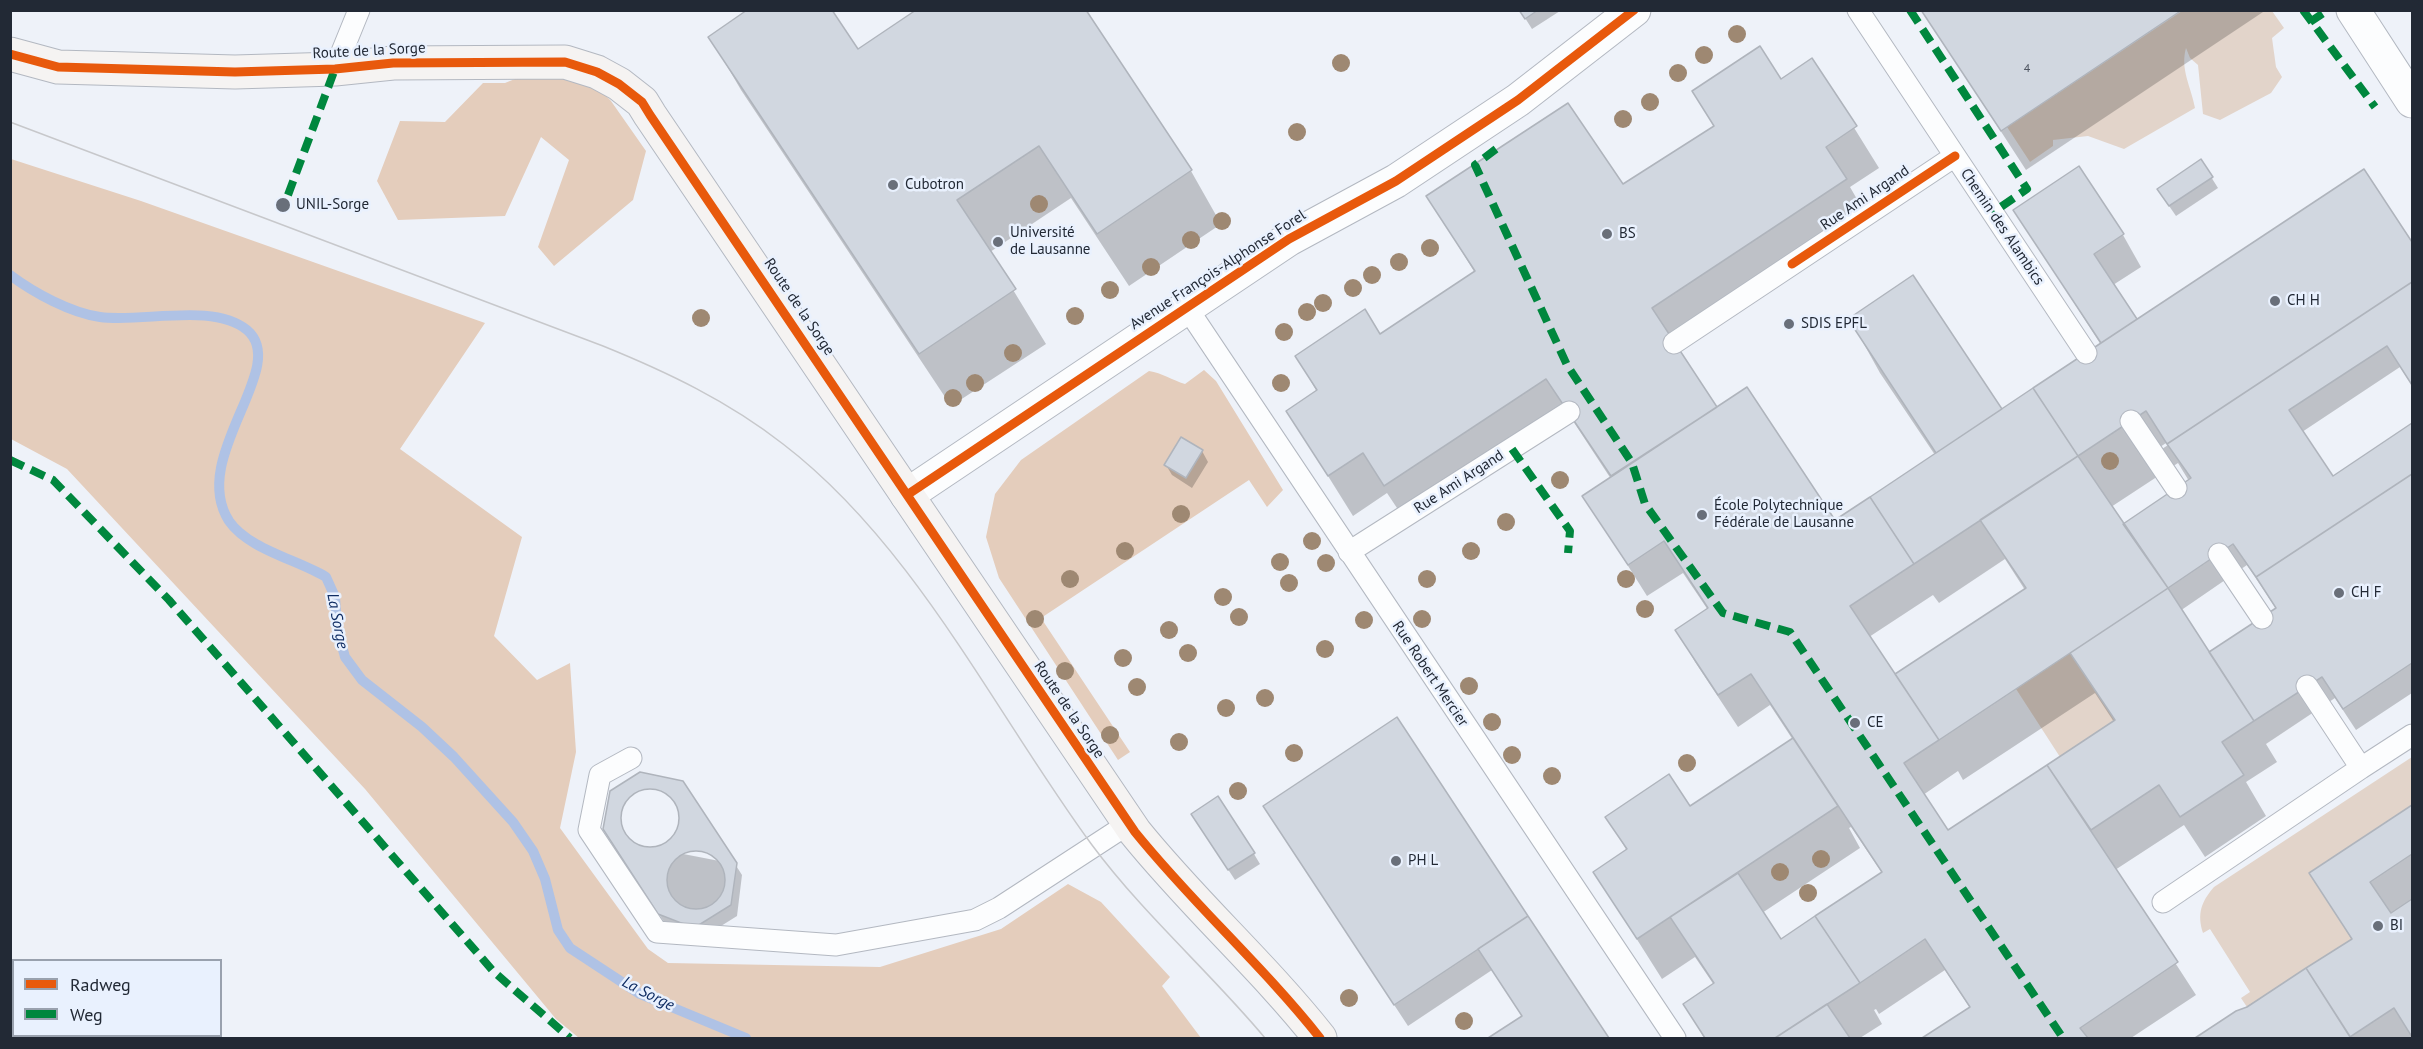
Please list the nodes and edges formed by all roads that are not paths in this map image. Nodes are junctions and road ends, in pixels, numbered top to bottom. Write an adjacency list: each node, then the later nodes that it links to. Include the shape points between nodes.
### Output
1 (359, 10): 6 (lane)
2 (1634, 10): 9 (street, Avenue François-Alphonse Forel, via 1518,100 1396,181 1289,239)
3 (1858, 10): 8 (lane, Chemin des Alambics)
4 (2353, 10): 7 (street)
5 (10, 54): 6 (street, Route de la Sorge, via 58,67 118,70)
6 (335, 69): 15 (street, Route de la Sorge, via 393,63 564,62 619,84 642,102)
7 (2412, 101)
8 (1955, 156): 10 (lane, Rue Ami Argand); 11 (lane, Chemin des Alambics)
9 (1187, 308): 15 (street, Avenue François-Alphonse Forel); 16 (lane, Rue Robert Mercier)
10 (1674, 343)
11 (2086, 353)
12 (1569, 412): 16 (lane, Rue Ami Argand)
13 (2131, 421): 14 (lane)
14 (2176, 488)
15 (908, 495): 23 (street, Route de la Sorge)
16 (1350, 552): 26 (lane, Rue Robert Mercier)
17 (2219, 554): 18 (lane)
18 (2262, 618)
19 (2307, 686): 22 (lane)
20 (2412, 735): 22 (lane)
21 (631, 758): 23 (lane, via 600,775 589,830 657,932 836,945 975,920)
22 (2361, 768): 24 (lane)
23 (1128, 824): 25 (street, Route de la Sorge)
24 (2163, 902)
25 (1320, 1038)
26 (1675, 1038)

